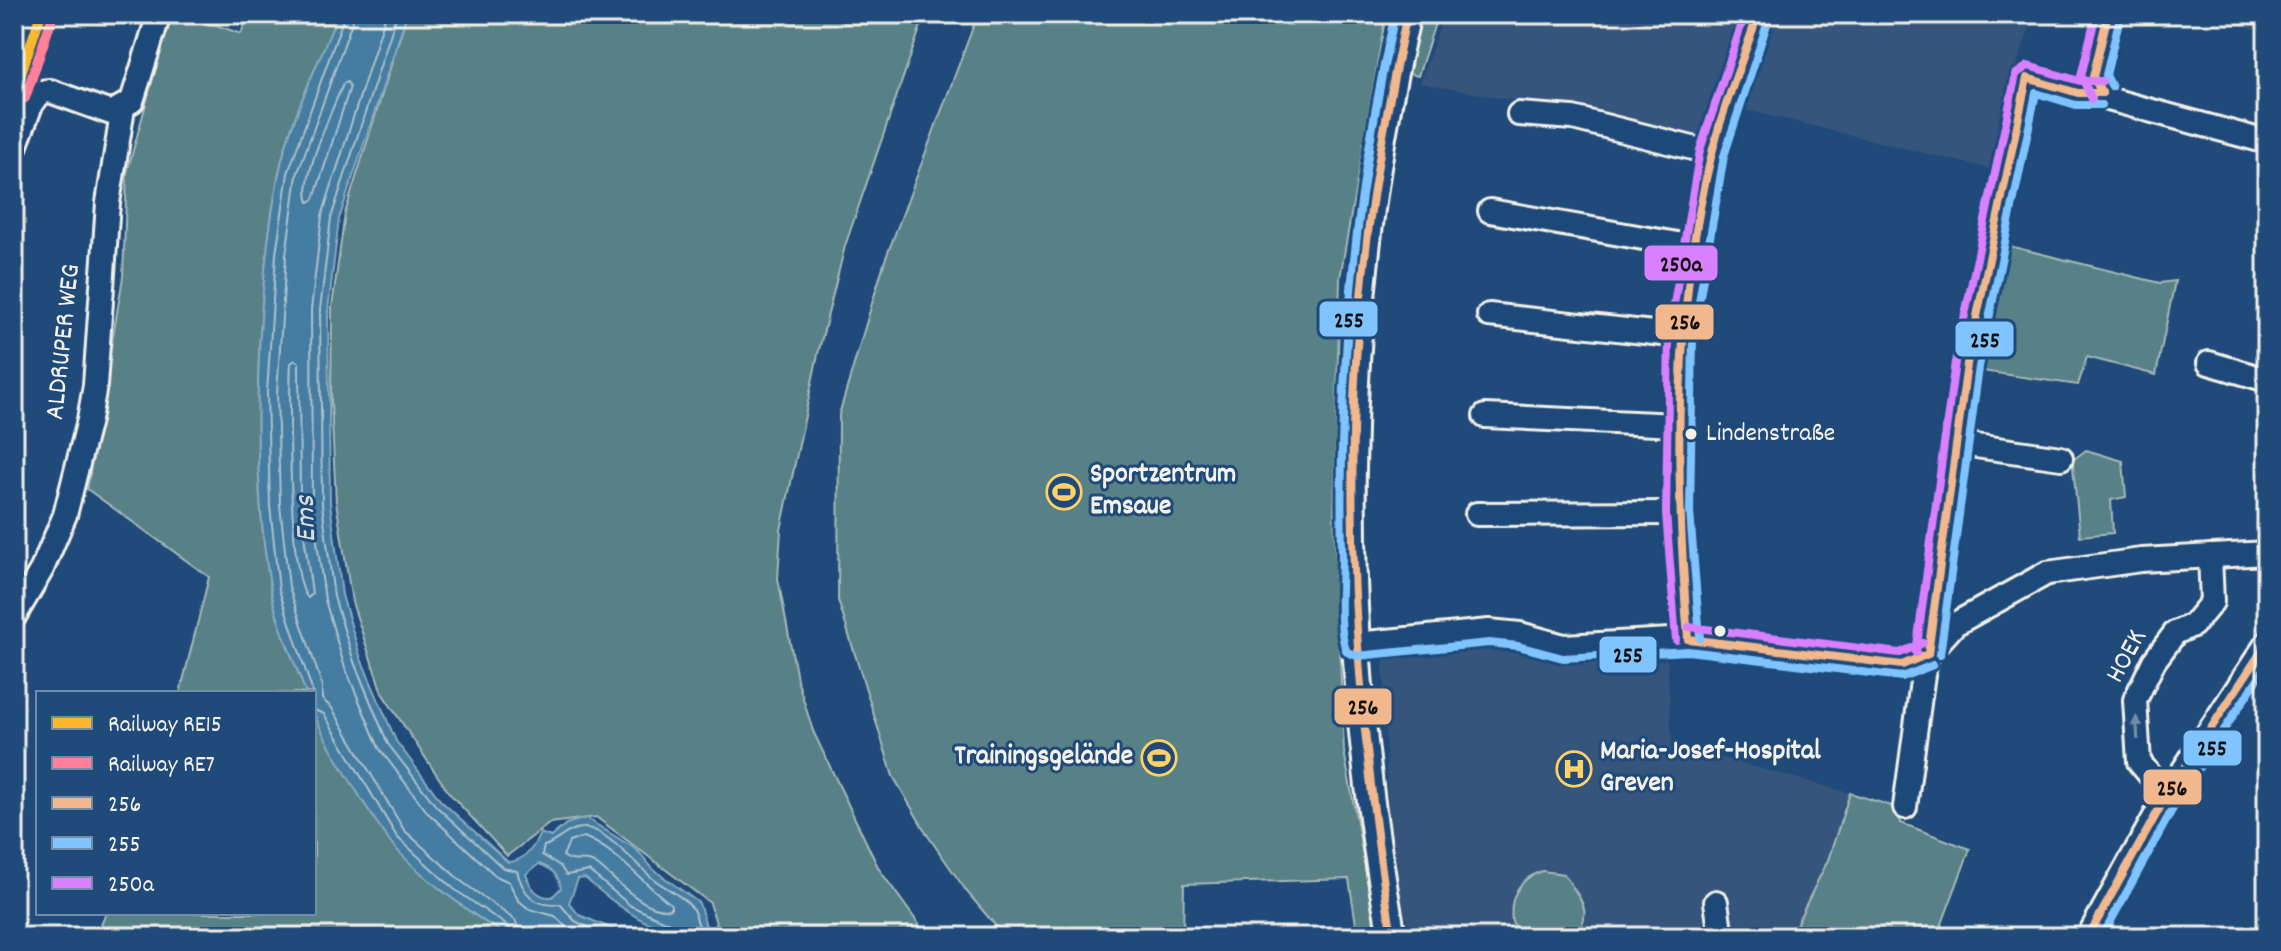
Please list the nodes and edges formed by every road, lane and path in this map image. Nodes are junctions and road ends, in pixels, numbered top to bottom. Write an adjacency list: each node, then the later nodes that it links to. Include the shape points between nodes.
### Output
1 (159, 14): 6 (street, ALDRUPER WEG, via 132,101)
2 (1407, 14): 28 (main road, via 1392,78 1359,302 1352,514)
3 (1758, 14): 10 (street)
4 (2108, 14): 5 (street, via 2093,77)
5 (2102, 93): 8 (street, via 2119,103); 19 (street, via 2078,93 2027,78 1999,191)
6 (123, 108): 9 (street, via 111,113 50,91 35,97); 25 (street, ALDRUPER WEG, via 108,203 89,420 65,515)
7 (1519, 114): 10 (street, via 1573,118)
8 (2267, 142)
9 (14, 150)
10 (1712, 153): 12 (street)
11 (1490, 211): 12 (street)
12 (1694, 247): 14 (street)
13 (1489, 315): 14 (street)
14 (1681, 336): 18 (street)
15 (2209, 363): 16 (street)
16 (2267, 380)
17 (1485, 416): 18 (street)
18 (1677, 425): 21 (street)
19 (1954, 443): 20 (street); 29 (street)
20 (2061, 458)
21 (1678, 513): 22 (street); 26 (street)
22 (1477, 514)
23 (2267, 553): 24 (street)
24 (2210, 556): 29 (street, via 2047,573 1955,624); 30 (street, HOEK, one-way to 24, via 2139,762 2135,700 2175,633 2193,625 2212,602)
25 (14, 617)
26 (1688, 639): 28 (street, via 1564,646 1489,631); 29 (street, via 1902,665)
27 (2267, 643): 30 (street)
28 (1356, 644): 33 (main road, via 1369,799)
29 (1928, 654): 31 (street)
30 (2167, 795): 35 (street)
31 (1905, 807)
32 (1716, 902): 34 (street)
33 (1392, 937)
34 (1721, 937)
35 (2088, 937)

